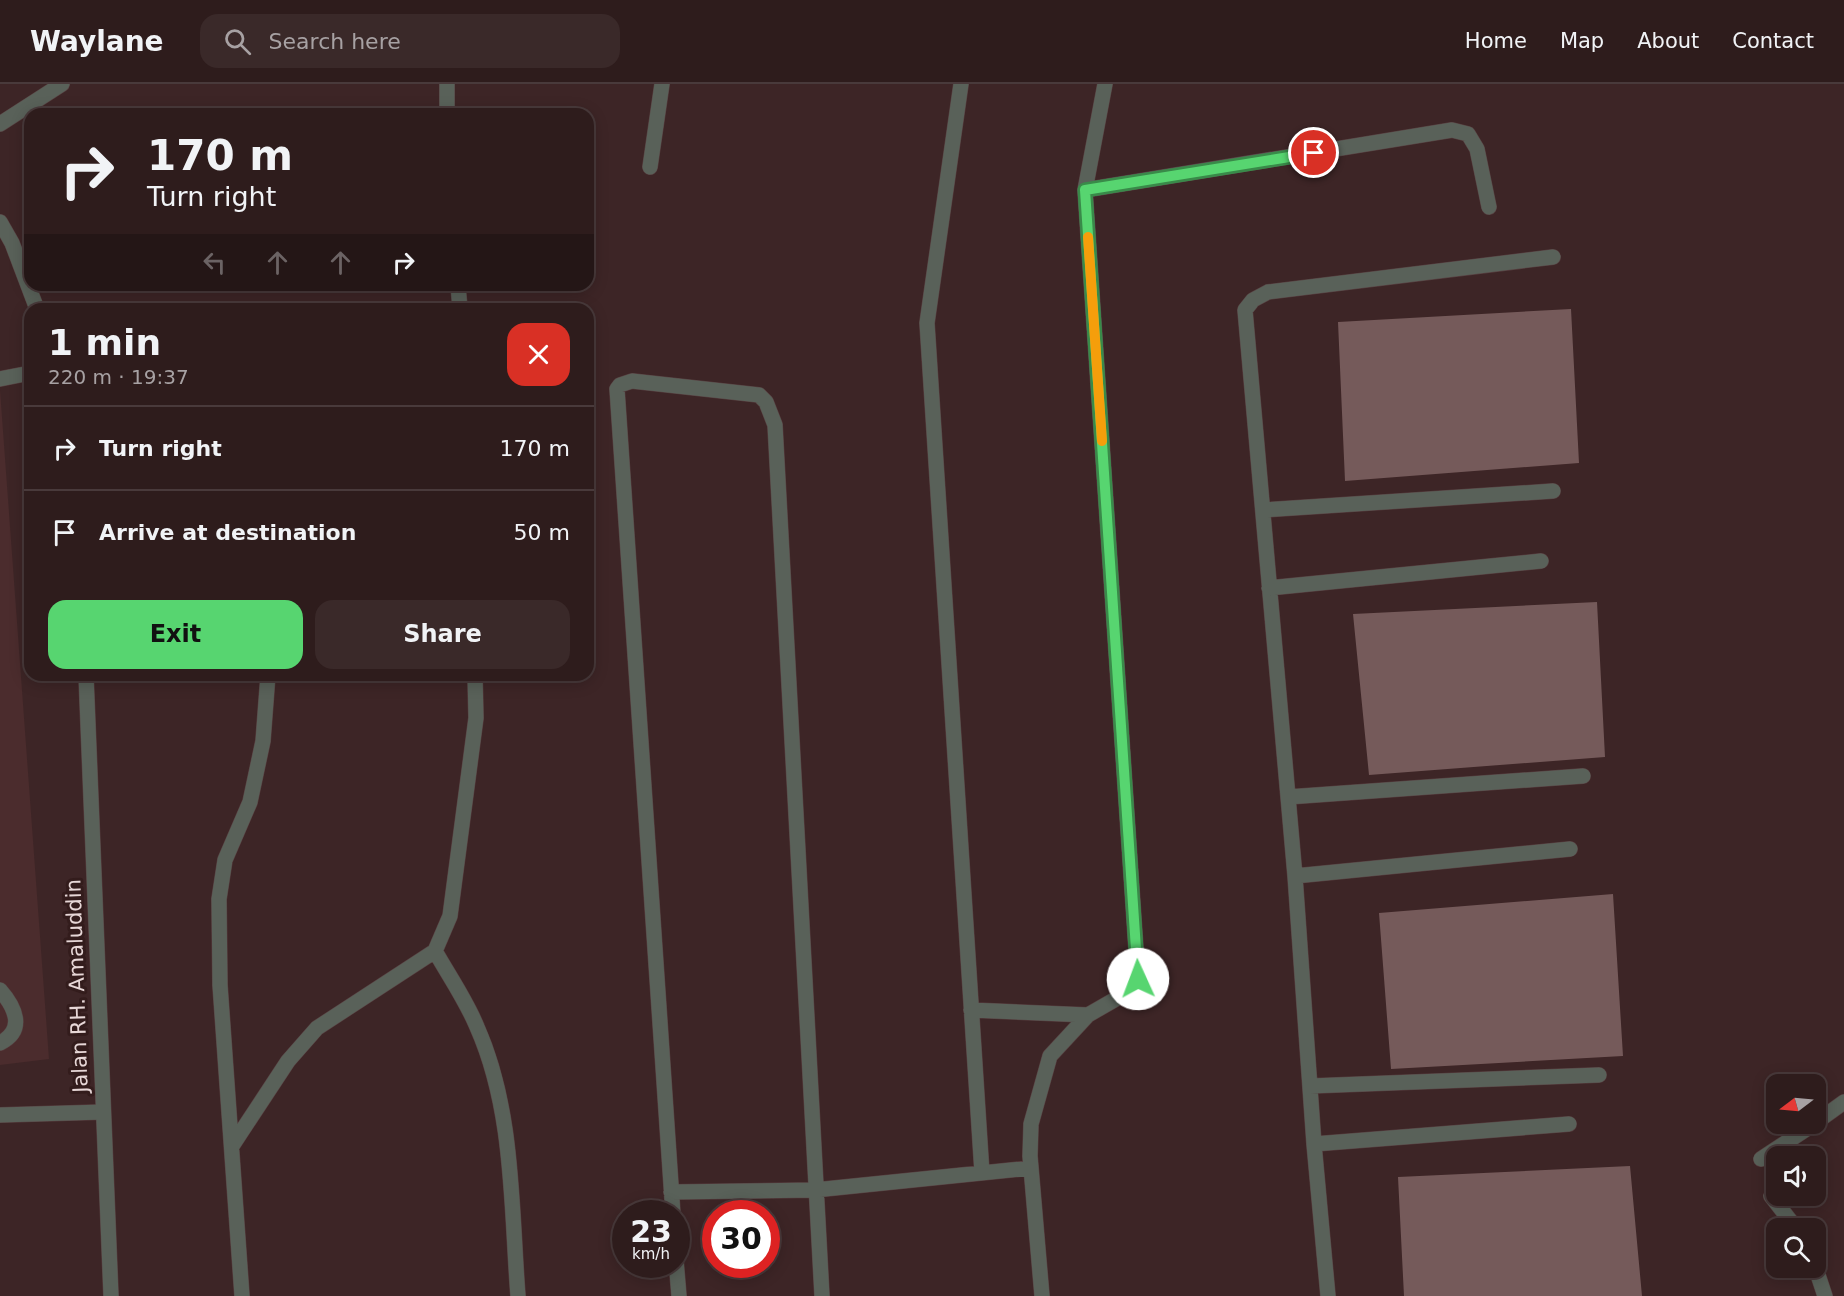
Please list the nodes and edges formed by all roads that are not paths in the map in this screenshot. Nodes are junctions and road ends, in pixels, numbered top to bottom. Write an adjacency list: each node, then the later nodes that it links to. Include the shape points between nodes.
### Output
1 (62, 84): 6 (street)
2 (447, 84): 7 (street)
3 (662, 84): 10 (street)
4 (961, 84): 31 (street, via 927,323)
5 (1105, 84): 11 (street)
6 (25, 108)
7 (447, 108)
8 (24, 109): 9 (street)
9 (0, 124)
10 (650, 167)
11 (1085, 190): 12 (street, via 1452,130 1468,135 1477,149); 32 (street, via 1138,968 1138,979 1128,992)
12 (1489, 207)
13 (0, 222): 15 (street)
14 (1553, 257): 19 (street, via 1268,292 1253,300 1245,310)
15 (24, 275)
16 (24, 374): 17 (street)
17 (0, 379)
18 (1553, 491): 19 (street)
19 (1263, 510): 21 (street)
20 (1541, 561): 21 (street)
21 (1269, 588): 26 (street)
22 (86, 681): 37 (street, Jalan RH. Amaluddin)
23 (268, 681): 43 (street, via 263,741 250,802 225,860 219,899 220,985)
24 (475, 681): 29 (street, via 476,718 450,916)
25 (1583, 776): 26 (street)
26 (1288, 797): 28 (street)
27 (1570, 849): 28 (street)
28 (1295, 876): 35 (street)
29 (435, 951): 43 (street, via 317,1028 288,1062); 56 (street, via 477,1027 492,1070 507,1138)
30 (0, 990): 33 (street, via 13,1005 17,1017 12,1033)
31 (971, 1010): 32 (street); 46 (street)
32 (1088, 1014): 45 (street, via 1050,1056 1031,1124)
33 (0, 1043)
34 (1599, 1075): 35 (street)
35 (1310, 1086): 42 (street)
36 (1844, 1102): 39 (street)
37 (103, 1112): 38 (street); 54 (street, Jalan RH. Amaluddin)
38 (0, 1114)
39 (1826, 1115)
40 (1569, 1124): 42 (street)
41 (1798, 1134): 44 (street)
42 (1314, 1144): 60 (street)
43 (232, 1146): 55 (street)
44 (1761, 1159)
45 (1032, 1168): 46 (street); 59 (street)
46 (982, 1173): 47 (street)
47 (815, 1190): 48 (street); 48 (street, via 775,426 766,402 759,395 632,381 617,389); 58 (street)
48 (672, 1192): 49 (street)
49 (672, 1200)
50 (1779, 1206): 51 (street)
51 (1789, 1218)
52 (678, 1278): 57 (street)
53 (1819, 1278): 61 (street)
54 (111, 1296)
55 (242, 1296)
56 (518, 1296)
57 (679, 1296)
58 (822, 1296)
59 (1042, 1296)
60 (1328, 1296)
61 (1825, 1296)

